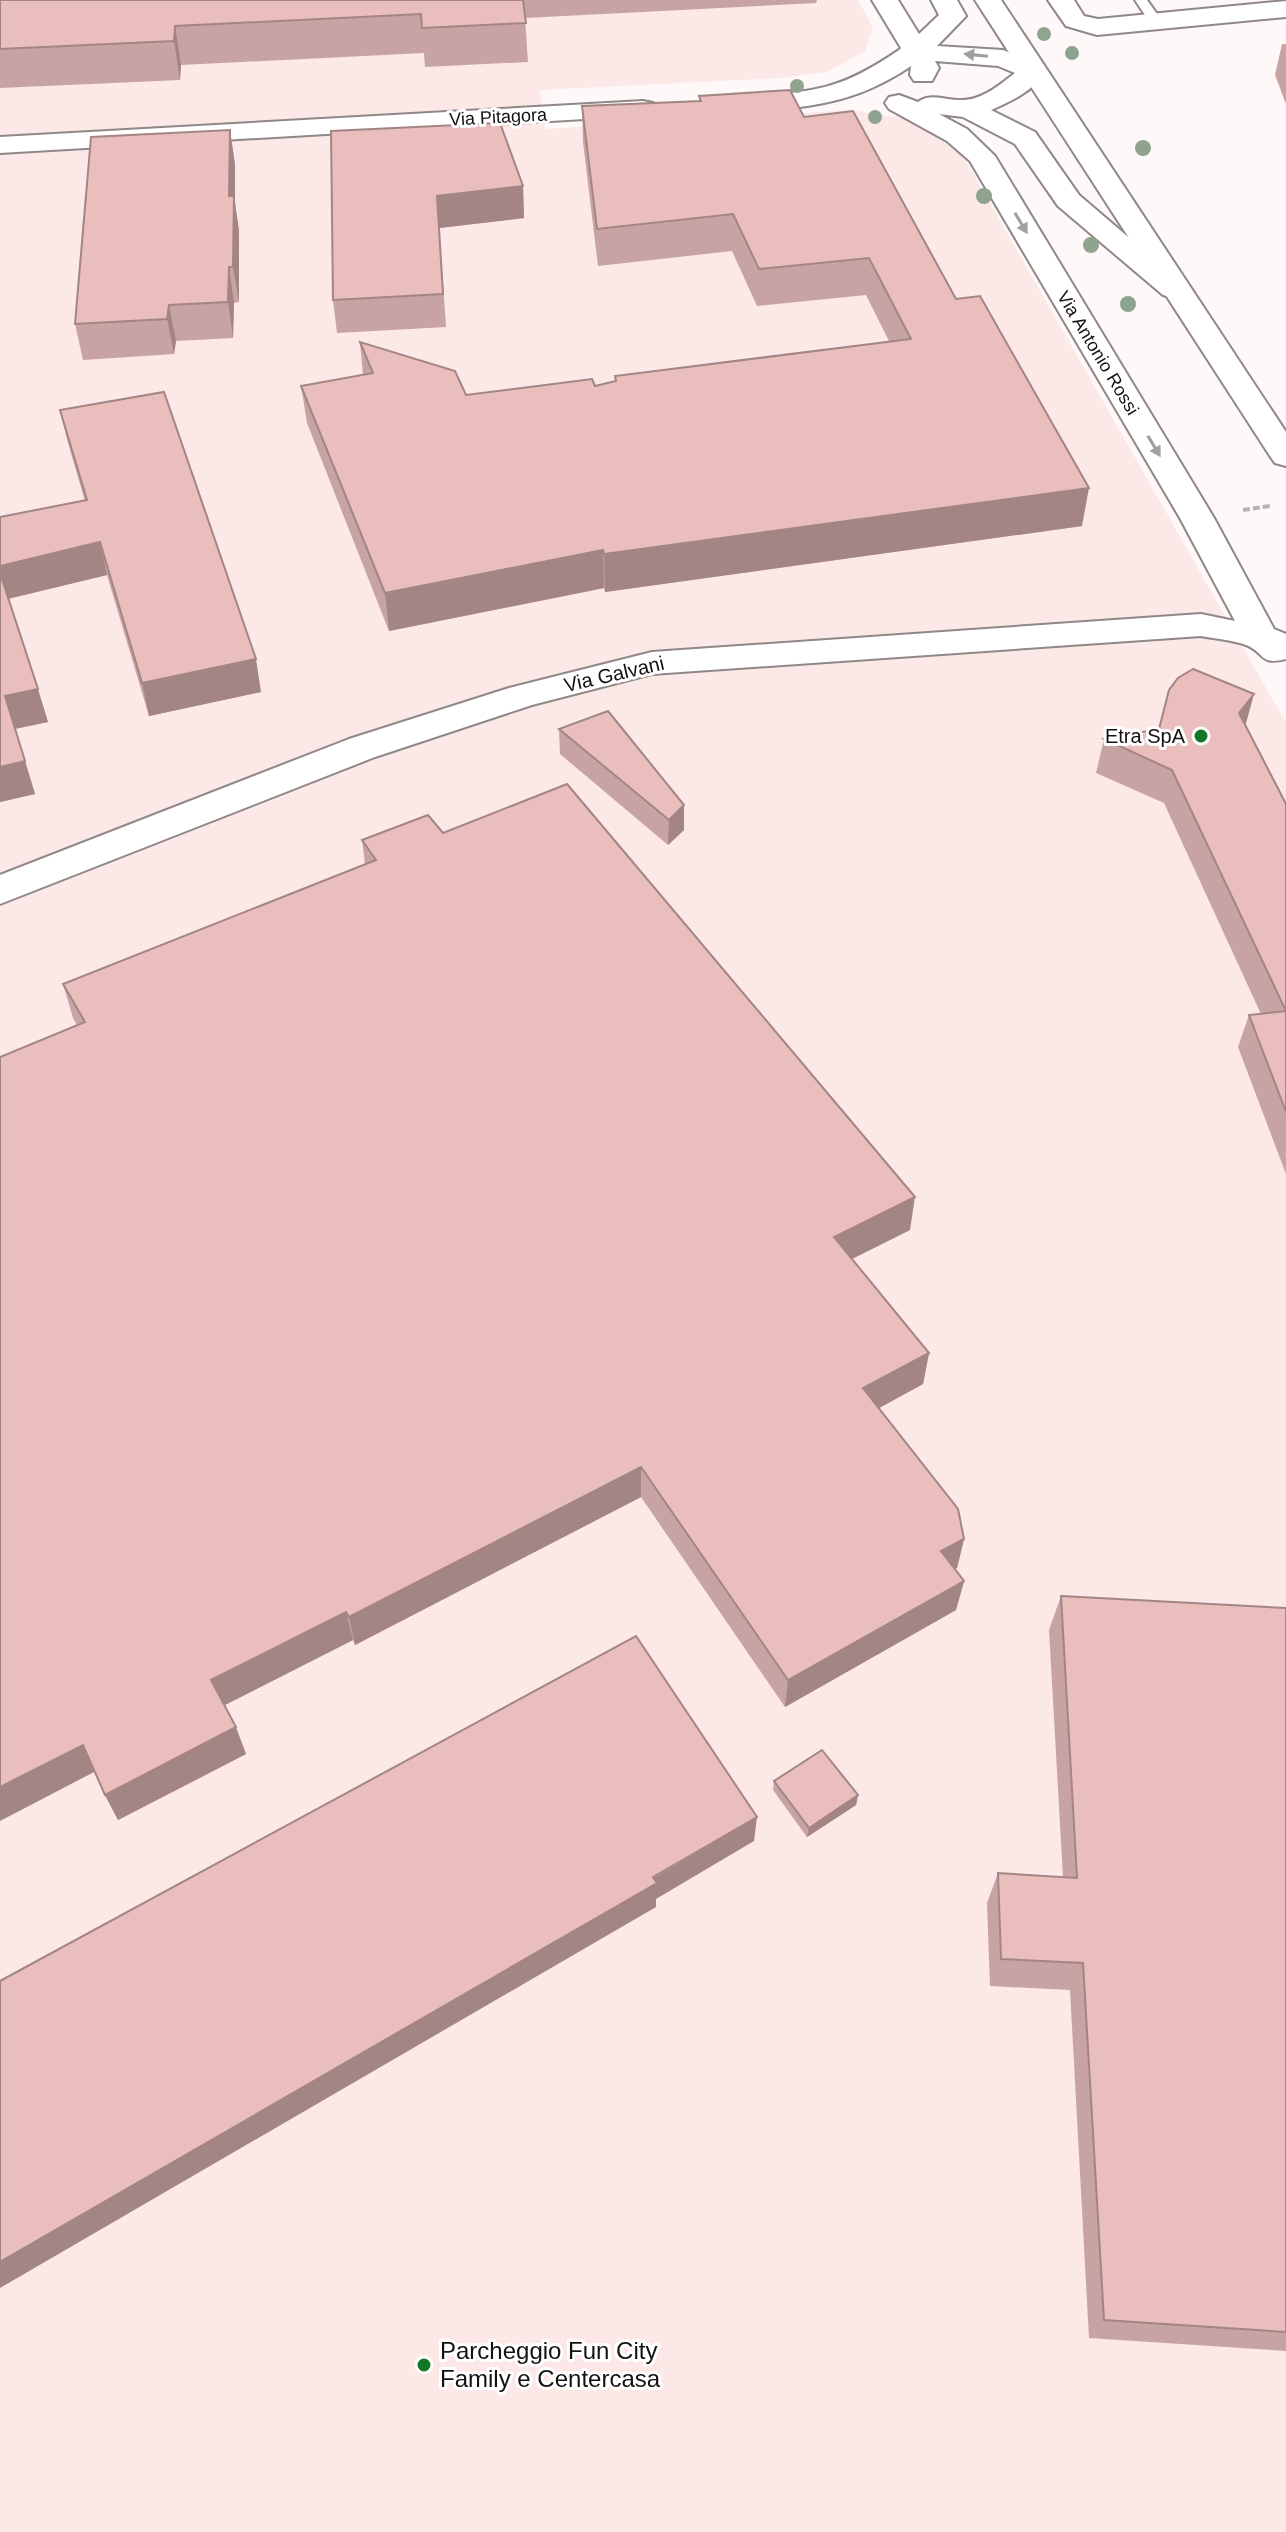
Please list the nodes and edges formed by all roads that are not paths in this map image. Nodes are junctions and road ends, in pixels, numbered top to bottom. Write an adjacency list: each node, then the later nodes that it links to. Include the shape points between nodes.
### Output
1 (885, 0): 7 (street)
2 (944, 0): 7 (street, via 953,16)
3 (988, 0): 8 (street)
4 (1286, 9): 5 (street)
5 (1148, 10): 6 (street, via 1097,27)
6 (1068, 11)
7 (915, 52): 8 (street, one-way to 7, via 1003,58); 9 (street); 11 (street, via 926,68 918,87)
8 (1034, 71): 14 (street, via 1007,93); 16 (street)
9 (882, 72): 10 (street); 11 (street)
10 (816, 100): 11 (street); 12 (street)
11 (899, 103): 14 (street); 18 (street, Via Antonio Rossi, one-way to 18, via 957,135 981,156 1197,518)
12 (711, 105)
13 (663, 108): 15 (street, Via Pitagora)
14 (969, 109): 16 (street, via 1025,138 1068,200)
15 (0, 145)
16 (1174, 289): 17 (street)
17 (1286, 456)
18 (1278, 638): 19 (street, Via Antonio Rossi); 20 (street, Via Galvani, via 1201,625 652,663 522,696 362,748)
19 (1286, 664)
20 (0, 890)

